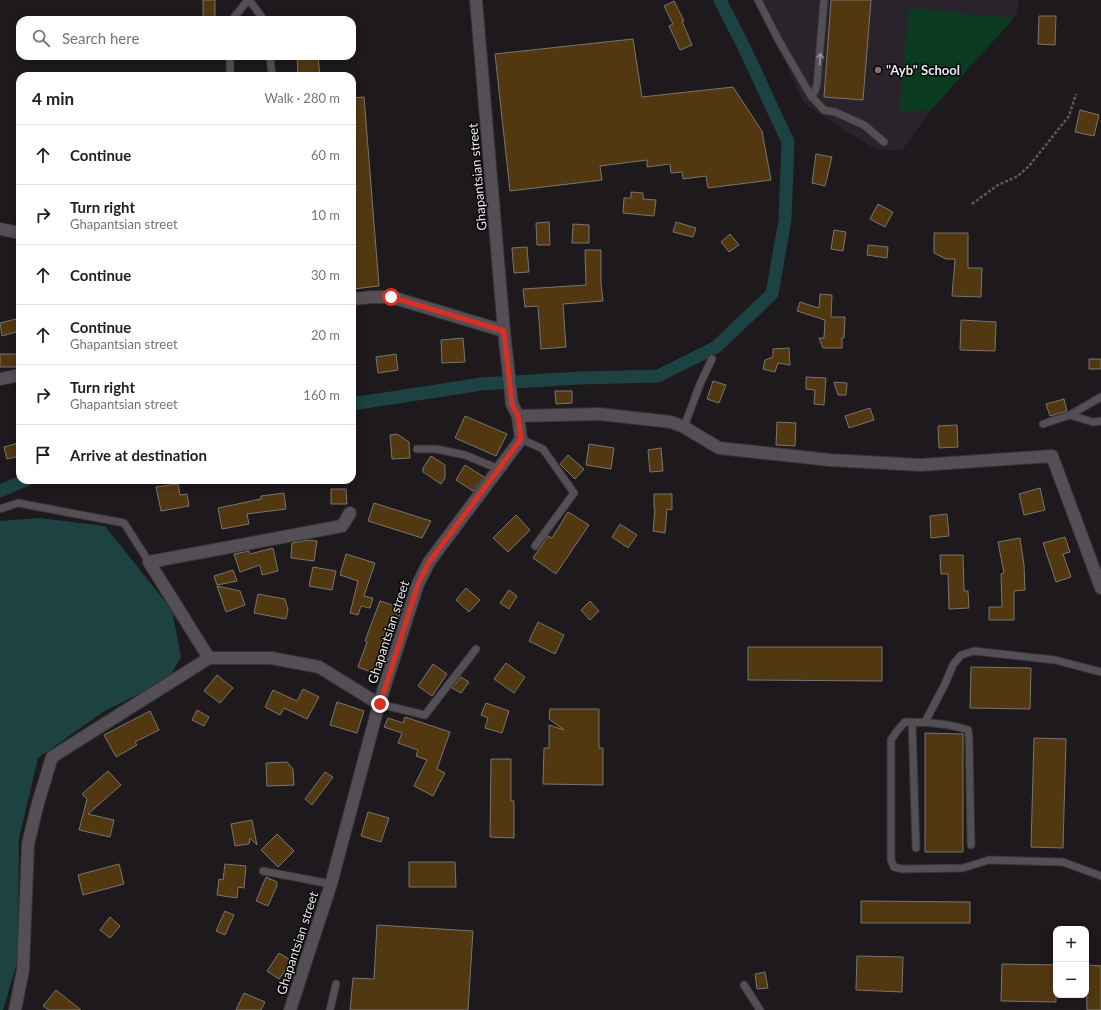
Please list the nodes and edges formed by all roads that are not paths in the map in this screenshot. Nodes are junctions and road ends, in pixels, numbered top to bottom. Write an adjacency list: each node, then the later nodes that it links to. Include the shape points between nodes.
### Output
1 (249, 0): 5 (lane); 6 (lane)
2 (476, 0): 16 (street, Ghapantsian street)
3 (758, 0): 11 (lane)
4 (824, 0): 11 (lane, one-way to 4, via 818,84)
5 (235, 16)
6 (261, 16)
7 (230, 60): 9 (lane)
8 (270, 60): 10 (lane)
9 (230, 72)
10 (272, 72)
11 (811, 96): 12 (lane, via 824,110 864,125)
12 (884, 142)
13 (0, 228): 14 (street)
14 (16, 232)
15 (356, 299): 16 (street, via 391,297)
16 (504, 331): 22 (street, Ghapantsian street, via 512,404)
17 (712, 358): 25 (lane)
18 (16, 376): 19 (street)
19 (0, 379)
20 (1101, 397): 21 (lane)
21 (1070, 415): 23 (lane, via 1093,422); 24 (lane)
22 (518, 416): 25 (street, via 599,414 671,422); 26 (street)
23 (1101, 421)
24 (1043, 424)
25 (684, 427): 33 (street, via 719,448 830,460 921,465 1052,456)
26 (521, 439): 28 (street, Ghapantsian street); 31 (lane, via 543,449 574,493)
27 (417, 449): 28 (lane, via 436,449 465,455)
28 (499, 469): 37 (street, Ghapantsian street, via 429,562 418,584)
29 (0, 509): 32 (lane, via 18,502 124,523)
30 (350, 513): 32 (street, via 342,526)
31 (535, 546)
32 (149, 562): 35 (street)
33 (1101, 588)
34 (476, 649): 37 (lane, via 426,715)
35 (209, 658): 37 (street, via 271,658 319,667); 47 (street, via 52,757 28,844 23,970)
36 (1101, 672): 39 (lane, via 1054,660 974,651 961,655 953,665)
37 (380, 704): 44 (street, Ghapantsian street)
38 (912, 722): 39 (lane); 41 (lane); 43 (lane, via 905,722 891,740 894,867 963,868 989,860 1063,862)
39 (925, 722): 40 (lane, via 958,726 968,730)
40 (971, 845)
41 (916, 848)
42 (263, 871): 44 (lane)
43 (1101, 876)
44 (331, 884): 48 (street, Ghapantsian street)
45 (336, 984): 49 (lane)
46 (744, 984): 50 (lane)
47 (15, 1010)
48 (290, 1010)
49 (330, 1010)
50 (760, 1010)

